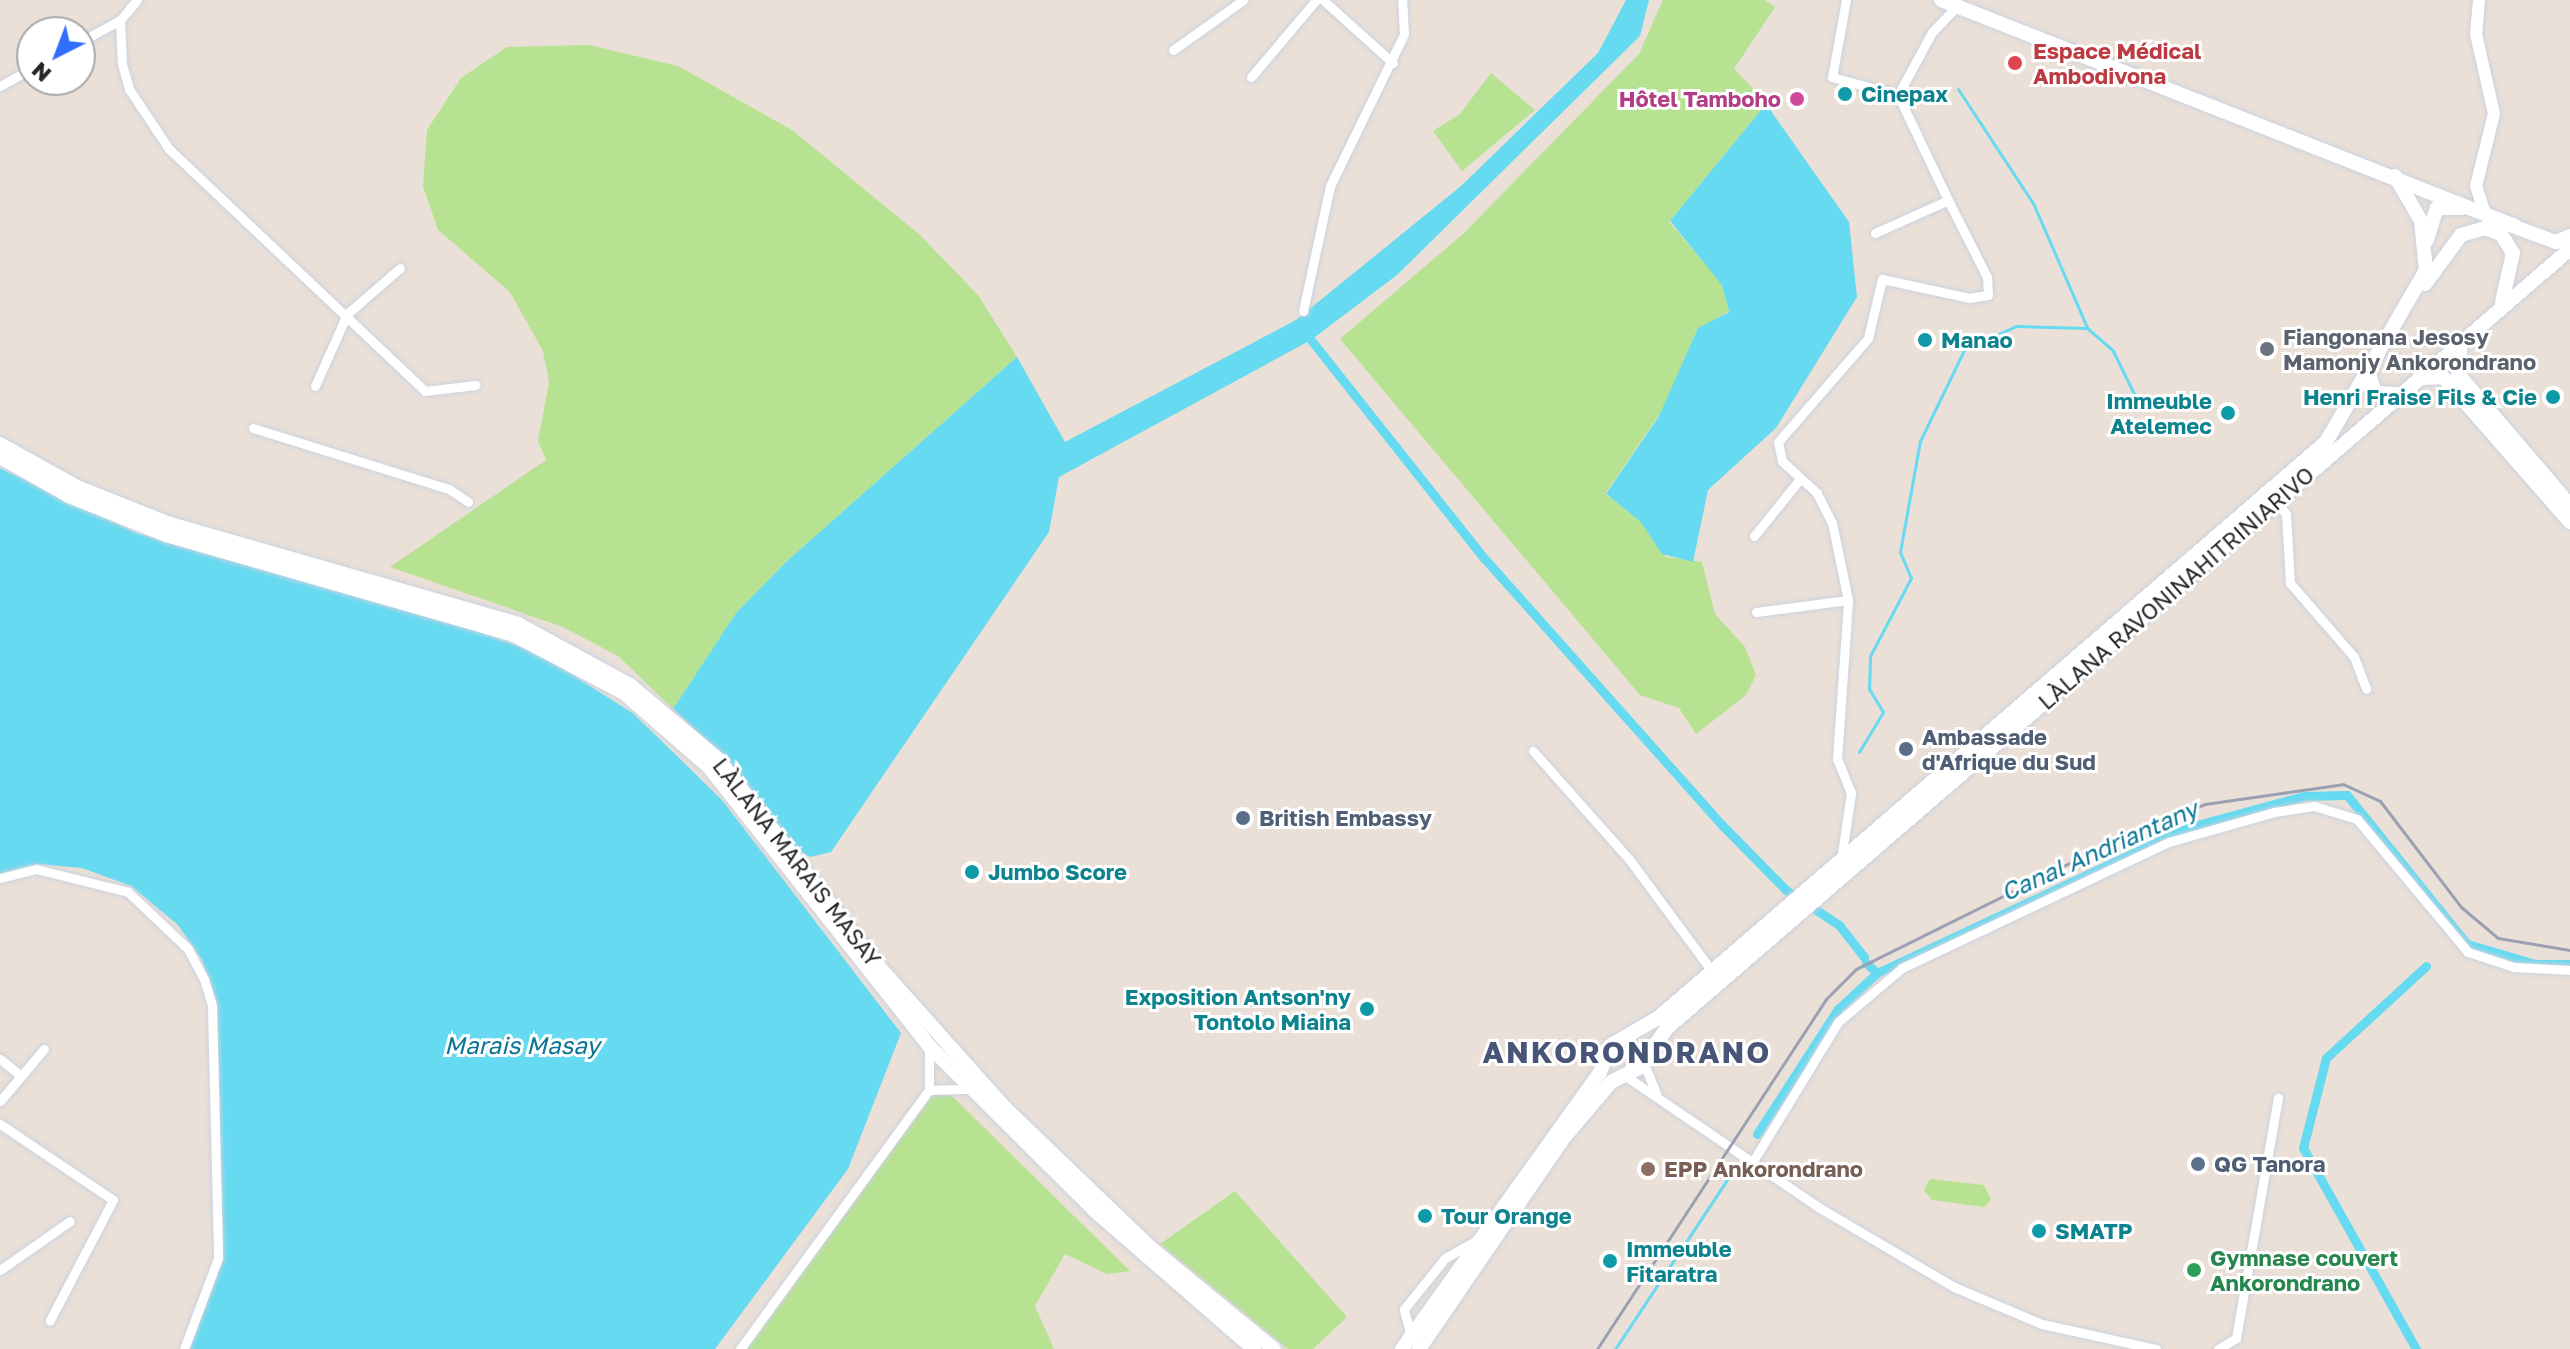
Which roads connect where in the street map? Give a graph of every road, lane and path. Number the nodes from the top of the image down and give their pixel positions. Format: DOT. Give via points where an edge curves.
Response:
graph roads {
  1 [pos="137,0"];
  2 [pos="1243,0"];
  3 [pos="1316,0"];
  4 [pos="1323,0"];
  5 [pos="1402,0"];
  6 [pos="1846,0"];
  7 [pos="1941,0"];
  8 [pos="2479,0"];
  9 [pos="1956,7"];
  10 [pos="120,20"];
  11 [pos="96,33"];
  12 [pos="1173,50"];
  13 [pos="1393,63"];
  14 [pos="1251,77"];
  15 [pos="1898,95"];
  16 [pos="2395,176"];
  17 [pos="2476,186"];
  18 [pos="2457,199"];
  19 [pos="1948,200"];
  20 [pos="2484,211"];
  21 [pos="2426,224"];
  22 [pos="2517,227"];
  23 [pos="1875,233"];
  24 [pos="2570,236"];
  25 [pos="2570,249"];
  26 [pos="400,268"];
  27 [pos="2530,281"];
  28 [pos="2421,284"];
  29 [pos="2501,306"];
  30 [pos="1303,311"];
  31 [pos="347,314"];
  32 [pos="2466,335"];
  33 [pos="2369,374"];
  34 [pos="2415,379"];
  35 [pos="476,385"];
  36 [pos="315,386"];
  37 [pos="2397,394"];
  38 [pos="2351,405"];
  39 [pos="2360,425"];
  40 [pos="253,428"];
  41 [pos="0,444"];
  42 [pos="0,457"];
  43 [pos="1800,479"];
  44 [pos="2274,498"];
  45 [pos="468,502"];
  46 [pos="2570,505"];
  47 [pos="2570,522"];
  48 [pos="1754,536"];
  49 [pos="357,579"];
  50 [pos="1848,600"];
  51 [pos="1756,612"];
  52 [pos="2366,689"];
  53 [pos="1533,751"];
  54 [pos="760,821"];
  55 [pos="1841,860"];
  56 [pos="0,878"];
  57 [pos="1801,902"];
  58 [pos="2570,970"];
  59 [pos="1712,971"];
  60 [pos="1628,1039"];
  61 [pos="929,1046"];
  62 [pos="44,1049"];
  63 [pos="1607,1058"];
  64 [pos="0,1059"];
  65 [pos="1643,1059"];
  66 [pos="17,1073"];
  67 [pos="1623,1075"];
  68 [pos="971,1089"];
  69 [pos="929,1090"];
  70 [pos="2278,1098"];
  71 [pos="1661,1100"];
  72 [pos="0,1101"];
  73 [pos="0,1124"];
  74 [pos="1755,1158"];
  75 [pos="70,1221"];
  76 [pos="0,1270"];
  77 [pos="50,1320"];
  78 [pos="184,1349"];
  79 [pos="740,1349"];
  80 [pos="1254,1349"];
  81 [pos="1274,1349"];
  82 [pos="1402,1349"];
  83 [pos="1419,1349"];
  84 [pos="2156,1349"];
  85 [pos="2218,1349"];
  1 -- 10 [label="street"];
  2 -- 12 [label="street"];
  3 -- 14 [label="street"];
  4 -- 13 [label="street"];
  5 -- 13 [label="street" via="1404,34"];
  6 -- 15 [label="street" via="1832,77"];
  7 -- 9 [label="main road"];
  8 -- 17 [label="street" via="2474,23 2494,123"];
  9 -- 15 [label="street" via="1932,32"];
  9 -- 16 [label="main road"];
  10 -- 11 [label="street"];
  10 -- 31 [label="street" via="129,89 160,138 303,282"];
  13 -- 30 [label="street" via="1352,129 1330,186"];
  15 -- 19 [label="street"];
  16 -- 18 [label="main road"];
  16 -- 21 [label="main road"];
  17 -- 18 [label="street"];
  17 -- 20 [label="street"];
  18 -- 20 [label="main road"];
  18 -- 21 [label="main road" via="2426,195"];
  19 -- 23 [label="street"];
  19 -- 43 [label="street" via="1987,277 1988,295 1969,298 1882,279 1868,338 1778,442 1782,461"];
  20 -- 22 [label="main road"];
  21 -- 22 [label="main road" via="2446,204"];
  21 -- 28 [label="main road"];
  22 -- 24 [label="main road" via="2556,242"];
  22 -- 27 [label="main road" via="2544,256"];
  25 -- 27 [label="main road, LÀLANA RAVONINAHITRINIARIVO"];
  26 -- 31 [label="street"];
  27 -- 29 [label="main road, LÀLANA RAVONINAHITRINIARIVO"];
  28 -- 29 [label="main road" via="2461,235 2485,228 2501,234 2513,253"];
  28 -- 33 [label="main road"];
  29 -- 32 [label="main road, LÀLANA RAVONINAHITRINIARIVO"];
  31 -- 35 [label="street" via="425,391"];
  31 -- 36 [label="street"];
  32 -- 34 [label="main road, LÀLANA RAVONINAHITRINIARIVO"];
  32 -- 46 [label="main road" via="2455,350 2458,374"];
  33 -- 37 [label="main road" via="2375,393"];
  33 -- 38 [label="main road"];
  34 -- 37 [label="main road, LÀLANA RAVONINAHITRINIARIVO"];
  34 -- 47 [label="main road" via="2443,377"];
  37 -- 39 [label="main road, LÀLANA RAVONINAHITRINIARIVO"];
  38 -- 39 [label="main road" via="2367,413"];
  38 -- 44 [label="main road" via="2319,451"];
  39 -- 44 [label="main road, LÀLANA RAVONINAHITRINIARIVO"];
  40 -- 45 [label="street" via="449,489"];
  41 -- 49 [label="main road, LÀLANA MARAIS MASAY" via="119,506"];
  42 -- 49 [label="main road, LÀLANA MARAIS MASAY" via="69,496 166,535"];
  43 -- 48 [label="street"];
  43 -- 50 [label="street" via="1832,523"];
  44 -- 52 [label="street" via="2286,514 2290,583 2354,657"];
  44 -- 55 [label="main road"];
  44 -- 57 [label="main road, LÀLANA RAVONINAHITRINIARIVO"];
  49 -- 54 [label="main road, LÀLANA MARAIS MASAY" via="518,624 596,662 692,735"];
  50 -- 51 [label="street"];
  50 -- 55 [label="street" via="1837,759 1851,793"];
  53 -- 59 [label="street" via="1629,859"];
  54 -- 61 [label="main road, LÀLANA MARAIS MASAY"];
  54 -- 81 [label="main road, LÀLANA MARAIS MASAY" via="879,967 1006,1109 1151,1248"];
  55 -- 57 [label="main road"];
  56 -- 78 [label="street" via="36,869 128,892 180,939 204,979 212,1006 218,1258"];
  57 -- 59 [label="main road, LÀLANA RAVONINAHITRINIARIVO"];
  57 -- 65 [label="main road, LÀLANA RAVONINAHITRINIARIVO" via="1685,1011"];
  58 -- 74 [label="street" via="2514,967 2468,952 2357,819 2334,808 2274,812 2169,842 1902,968 1838,1022"];
  59 -- 60 [label="main road, LÀLANA RAVONINAHITRINIARIVO"];
  60 -- 63 [label="main road, LÀLANA RAVONINAHITRINIARIVO" via="1613,1043"];
  60 -- 65 [label="main road"];
  61 -- 68 [label="main road, LÀLANA MARAIS MASAY"];
  61 -- 69 [label="street"];
  62 -- 66 [label="street"];
  63 -- 67 [label="main road"];
  63 -- 82 [label="main road, LÀLANA RAVONINAHITRINIARIVO"];
  64 -- 66 [label="street"];
  65 -- 67 [label="main road, LÀLANA RAVONINAHITRINIARIVO"];
  65 -- 71 [label="street"];
  66 -- 72 [label="street"];
  67 -- 71 [label="street"];
  67 -- 83 [label="main road, LÀLANA RAVONINAHITRINIARIVO" via="1553,1151"];
  68 -- 69 [label="street"];
  68 -- 80 [label="main road, LÀLANA MARAIS MASAY" via="1143,1256"];
  69 -- 79 [label="street"];
  70 -- 85 [label="street" via="2236,1338"];
  71 -- 74 [label="street"];
  73 -- 77 [label="street" via="112,1196"];
  74 -- 84 [label="street" via="1818,1207 1972,1296 2081,1336"];
  75 -- 76 [label="street"];
}
